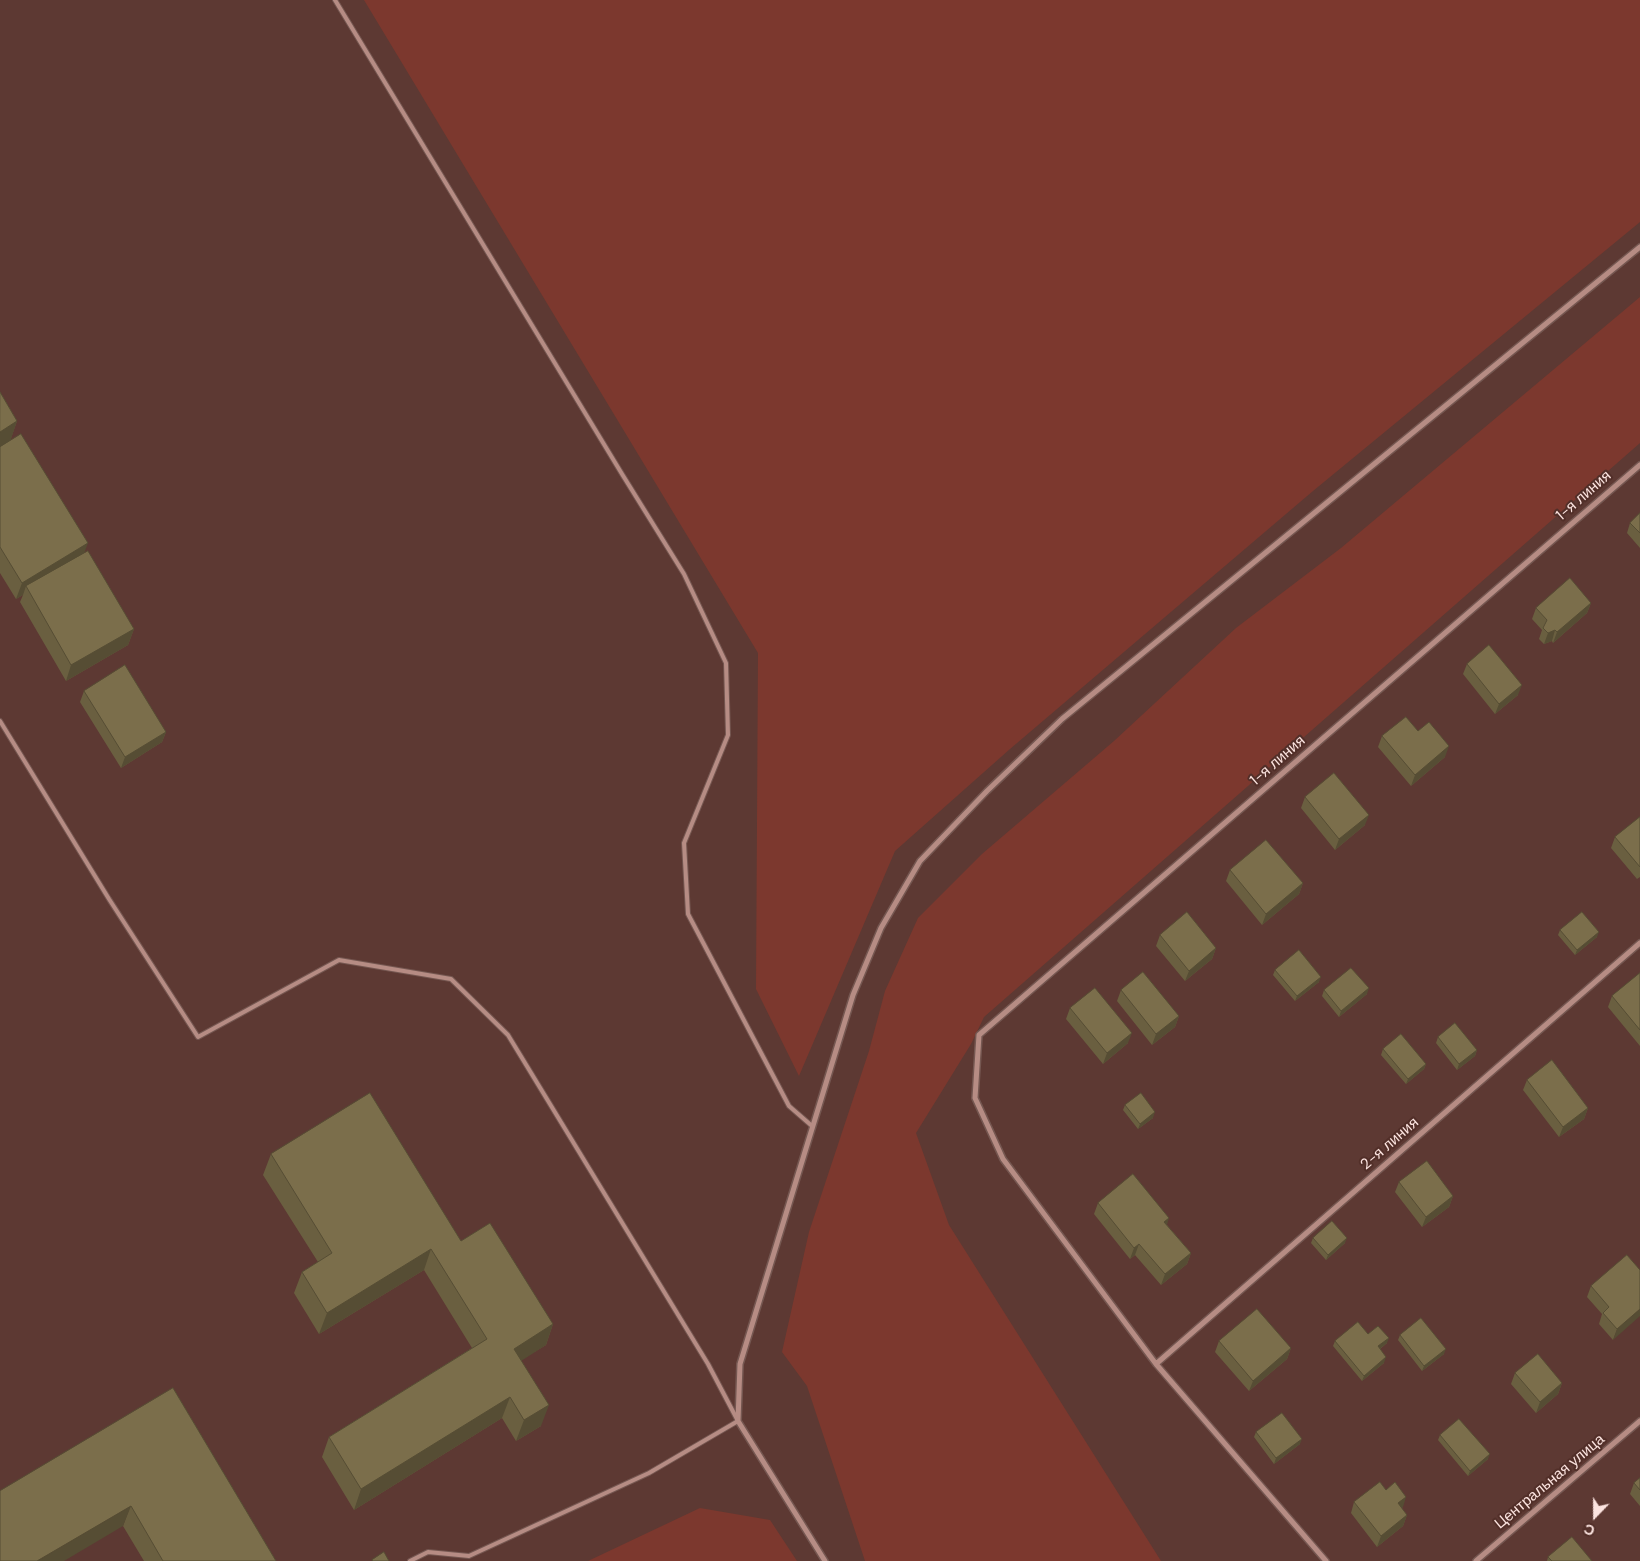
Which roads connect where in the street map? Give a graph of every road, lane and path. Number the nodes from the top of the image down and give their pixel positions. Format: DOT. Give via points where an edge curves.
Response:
graph roads {
  1 [pos="335,0"];
  2 [pos="1640,247"];
  3 [pos="1640,464"];
  4 [pos="0,721"];
  5 [pos="1640,943"];
  6 [pos="812,1126"];
  7 [pos="1156,1364"];
  8 [pos="738,1420"];
  9 [pos="1640,1421"];
  10 [pos="410,1561"];
  11 [pos="825,1561"];
  12 [pos="1326,1561"];
  13 [pos="1476,1561"];
  1 -- 6 [label="lane" via="684,574 726,663 728,735 684,842 688,914 790,1106"];
  2 -- 6 [label="street" via="1062,719 920,861 881,928 853,995"];
  3 -- 7 [label="street, 1-я линия" via="979,1035 975,1098 1003,1159"];
  4 -- 8 [label="lane" via="113,907 198,1037 340,960 451,979 508,1035 708,1364"];
  5 -- 7 [label="street, 2-я линия"];
  6 -- 8 [label="street" via="740,1364"];
  7 -- 12 [label="street"];
  8 -- 10 [label="lane" via="648,1473 469,1556 428,1552"];
  8 -- 11 [label="street"];
  9 -- 13 [label="street, Центральная улица"];
}
